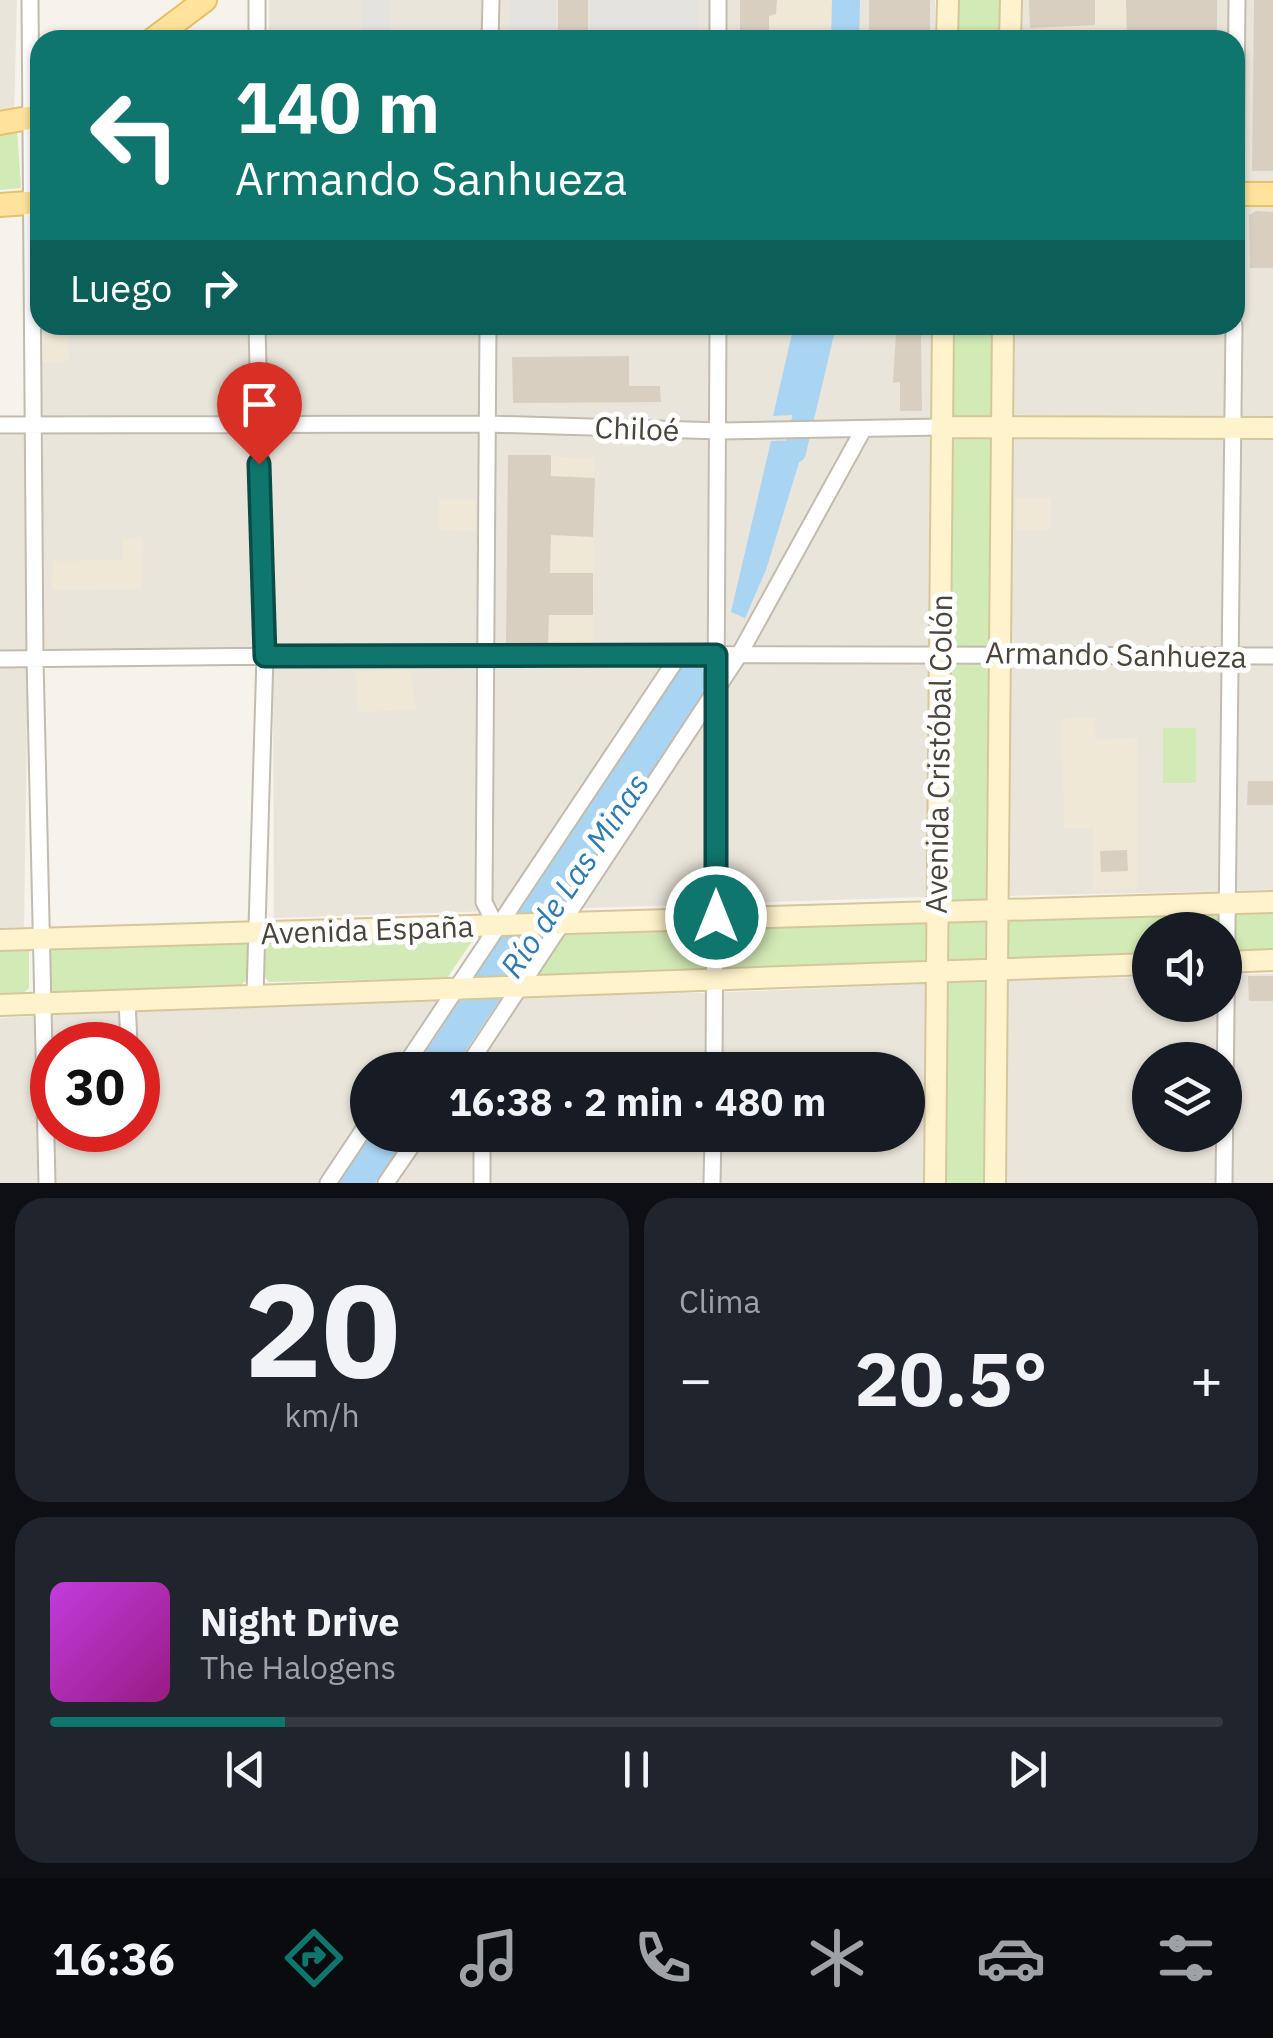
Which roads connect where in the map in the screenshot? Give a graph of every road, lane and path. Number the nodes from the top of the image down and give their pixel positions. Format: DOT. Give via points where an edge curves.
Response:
graph roads {
  1 [pos="30,0"];
  2 [pos="205,0"];
  3 [pos="258,0"];
  4 [pos="490,0"];
  5 [pos="718,0"];
  6 [pos="948,0"];
  7 [pos="1011,0"];
  8 [pos="1237,0"];
  9 [pos="31,30"];
  10 [pos="165,30"];
  11 [pos="258,30"];
  12 [pos="490,30"];
  13 [pos="718,30"];
  14 [pos="947,30"];
  15 [pos="1010,30"];
  16 [pos="1237,30"];
  17 [pos="30,119"];
  18 [pos="0,123"];
  19 [pos="1273,194"];
  20 [pos="1245,196"];
  21 [pos="30,202"];
  22 [pos="0,204"];
  23 [pos="34,335"];
  24 [pos="257,335"];
  25 [pos="488,335"];
  26 [pos="718,335"];
  27 [pos="943,335"];
  28 [pos="1003,335"];
  29 [pos="1234,335"];
  30 [pos="488,424"];
  31 [pos="0,425"];
  32 [pos="32,425"];
  33 [pos="257,426"];
  34 [pos="941,427"];
  35 [pos="999,427"];
  36 [pos="1232,428"];
  37 [pos="1273,428"];
  38 [pos="863,430"];
  39 [pos="721,431"];
  40 [pos="998,652"];
  41 [pos="942,653"];
  42 [pos="486,654"];
  43 [pos="680,654"];
  44 [pos="716,655"];
  45 [pos="739,655"];
  46 [pos="265,656"];
  47 [pos="1230,656"];
  48 [pos="1273,656"];
  49 [pos="35,658"];
  50 [pos="0,659"];
  51 [pos="715,693"];
  52 [pos="1273,902"];
  53 [pos="1228,903"];
  54 [pos="998,909"];
  55 [pos="934,910"];
  56 [pos="1228,912"];
  57 [pos="716,917"];
  58 [pos="560,922"];
  59 [pos="501,924"];
  60 [pos="256,933"];
  61 [pos="41,938"];
  62 [pos="0,940"];
  63 [pos="1273,960"];
  64 [pos="1242,961"];
  65 [pos="1132,964"];
  66 [pos="997,968"];
  67 [pos="934,970"];
  68 [pos="716,979"];
  69 [pos="518,985"];
  70 [pos="460,986"];
  71 [pos="255,995"];
  72 [pos="128,999"];
  73 [pos="44,1004"];
  74 [pos="0,1005"];
  75 [pos="128,1022"];
  76 [pos="1225,1022"];
  77 [pos="483,1044"];
  78 [pos="414,1052"];
  79 [pos="477,1052"];
  80 [pos="483,1052"];
  81 [pos="714,1052"];
  82 [pos="350,1150"];
  83 [pos="407,1152"];
  84 [pos="482,1152"];
  85 [pos="712,1152"];
  86 [pos="46,1183"];
  87 [pos="328,1183"];
  88 [pos="386,1183"];
  89 [pos="482,1183"];
  90 [pos="712,1183"];
  91 [pos="935,1183"];
  92 [pos="995,1183"];
  93 [pos="1224,1183"];
  1 -- 9 [label="street"];
  2 -- 10 [label="main road"];
  3 -- 11 [label="street"];
  4 -- 12 [label="street"];
  5 -- 13 [label="street"];
  6 -- 14 [label="main road"];
  7 -- 15 [label="main road"];
  8 -- 16 [label="street"];
  17 -- 18 [label="main road"];
  19 -- 20 [label="main road"];
  21 -- 22 [label="main road"];
  23 -- 32 [label="street"];
  24 -- 33 [label="street"];
  25 -- 30 [label="street"];
  26 -- 39 [label="street"];
  27 -- 34 [label="main road, Avenida Cristóbal Colón"];
  28 -- 35 [label="main road, Avenida Cristóbal Colón"];
  29 -- 36 [label="street"];
  30 -- 33 [label="street, Chiloé"];
  30 -- 39 [label="street, Chiloé"];
  30 -- 42 [label="street"];
  31 -- 32 [label="street, Chiloé"];
  32 -- 33 [label="street, Chiloé"];
  32 -- 49 [label="street"];
  33 -- 46 [label="street"];
  34 -- 35 [label="main road, Chiloé"];
  34 -- 38 [label="street, Chiloé"];
  34 -- 41 [label="main road, Avenida Cristóbal Colón"];
  35 -- 36 [label="main road, Chiloé"];
  35 -- 40 [label="main road, Avenida Cristóbal Colón"];
  36 -- 37 [label="main road, Chiloé"];
  36 -- 47 [label="street"];
  38 -- 39 [label="street, Chiloé"];
  38 -- 45 [label="street"];
  39 -- 44 [label="street"];
  40 -- 41 [label="street, Armando Sanhueza"];
  40 -- 47 [label="street, Armando Sanhueza"];
  40 -- 54 [label="main road, Avenida Cristóbal Colón"];
  41 -- 45 [label="street, Armando Sanhueza"];
  41 -- 55 [label="main road, Avenida Cristóbal Colón"];
  42 -- 43 [label="street, Armando Sanhueza"];
  42 -- 46 [label="street, Armando Sanhueza"];
  42 -- 59 [label="street" via="484,902"];
  43 -- 44 [label="street, Armando Sanhueza"];
  43 -- 59 [label="street"];
  44 -- 45 [label="street, Armando Sanhueza"];
  44 -- 51 [label="street"];
  45 -- 51 [label="street"];
  46 -- 49 [label="street, Armando Sanhueza"];
  46 -- 60 [label="street"];
  47 -- 48 [label="street, Armando Sanhueza"];
  47 -- 53 [label="street"];
  49 -- 50 [label="street, Armando Sanhueza"];
  49 -- 61 [label="street"];
  51 -- 57 [label="street"];
  51 -- 58 [label="street"];
  52 -- 53 [label="main road, Avenida España"];
  53 -- 54 [label="main road, Avenida España"];
  53 -- 56 [label="street"];
  54 -- 55 [label="main road, Avenida España"];
  54 -- 66 [label="main road, Avenida Cristóbal Colón"];
  55 -- 57 [label="main road, Avenida España"];
  55 -- 67 [label="main road, Avenida Cristóbal Colón"];
  57 -- 58 [label="main road, Avenida España"];
  57 -- 68 [label="street"];
  58 -- 59 [label="main road, Avenida España"];
  58 -- 69 [label="street"];
  59 -- 60 [label="main road, Avenida España"];
  59 -- 70 [label="street"];
  60 -- 61 [label="main road, Avenida España"];
  60 -- 71 [label="street"];
  61 -- 62 [label="main road, Avenida España"];
  61 -- 73 [label="street"];
  63 -- 64 [label="main road"];
  65 -- 66 [label="main road, Avenida España"];
  66 -- 67 [label="main road, Avenida España"];
  66 -- 92 [label="main road, Avenida Cristóbal Colón"];
  67 -- 68 [label="main road, Avenida España"];
  67 -- 91 [label="main road, Avenida Cristóbal Colón"];
  68 -- 69 [label="main road, Avenida España"];
  68 -- 81 [label="street"];
  69 -- 70 [label="main road, Avenida España"];
  69 -- 77 [label="street"];
  70 -- 71 [label="main road, Avenida España"];
  70 -- 78 [label="street"];
  71 -- 72 [label="main road, Avenida España"];
  72 -- 73 [label="main road, Avenida España"];
  72 -- 75 [label="street"];
  73 -- 74 [label="main road, Avenida España"];
  73 -- 86 [label="street"];
  76 -- 93 [label="street"];
  77 -- 79 [label="street"];
  77 -- 80 [label="street"];
  82 -- 87 [label="street"];
  83 -- 88 [label="street"];
  84 -- 89 [label="street"];
  85 -- 90 [label="street"];
}
